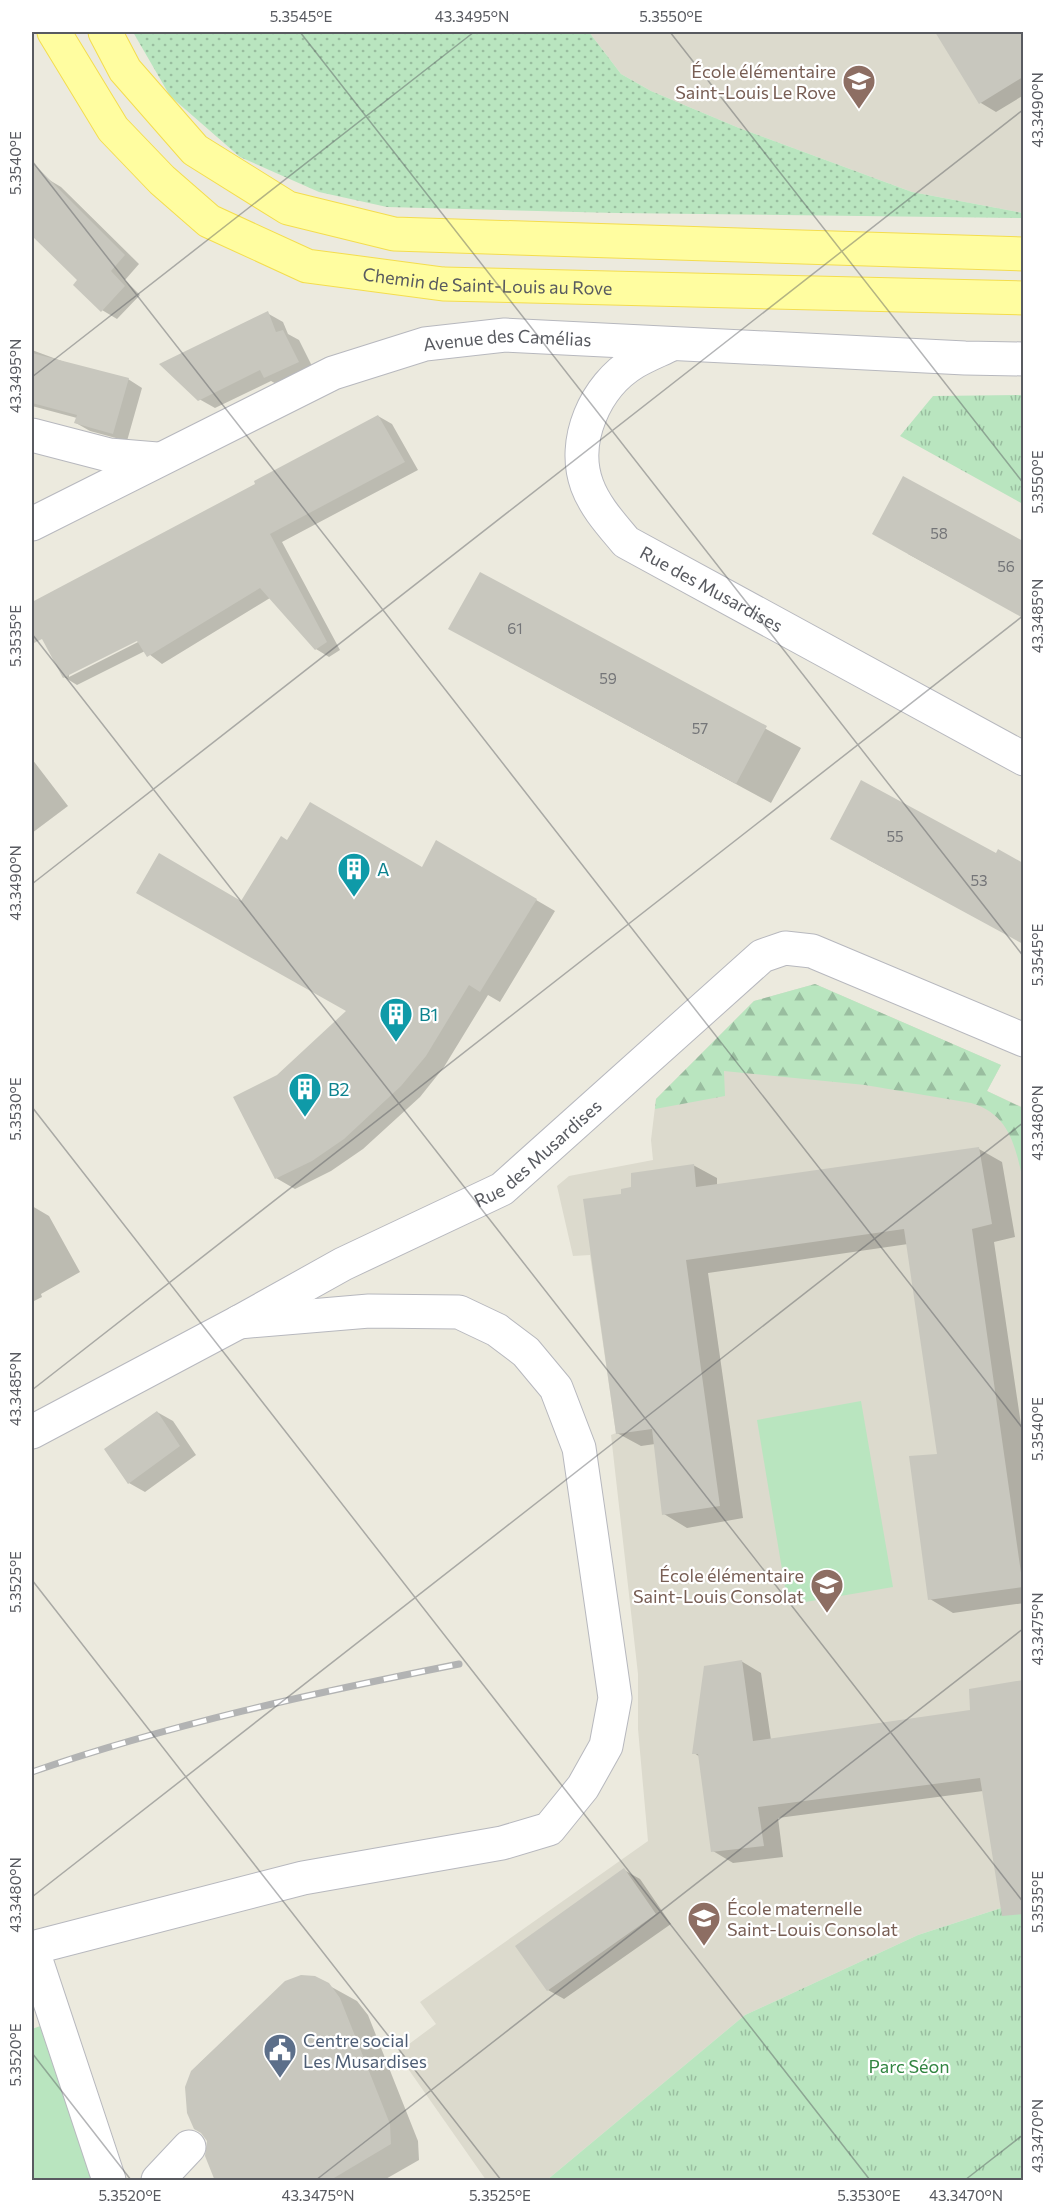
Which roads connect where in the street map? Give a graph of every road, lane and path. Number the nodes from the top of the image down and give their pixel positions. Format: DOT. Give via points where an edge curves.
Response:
graph roads {
  1 [pos="54,32"];
  2 [pos="105,32"];
  3 [pos="1023,254"];
  4 [pos="1023,298"];
  5 [pos="677,342"];
  6 [pos="1023,359"];
  7 [pos="32,435"];
  8 [pos="157,459"];
  9 [pos="32,524"];
  10 [pos="1023,759"];
  11 [pos="1023,1040"];
  12 [pos="239,1322"];
  13 [pos="32,1432"];
  14 [pos="32,1948"];
  15 [pos="189,2147"];
  16 [pos="109,2181"];
  17 [pos="158,2181"];
  1 -- 4 [label="main road, Chemin de Saint-Louis au Rove" via="113,129 162,180 209,222 308,266 443,284"];
  2 -- 3 [label="main road" via="125,70 195,150 288,208 394,234"];
  5 -- 6 [label="street, Avenue des Camélias"];
  5 -- 8 [label="street, Avenue des Camélias" via="505,335 425,344 333,373"];
  5 -- 10 [label="street, Rue des Musardises" via="634,363 612,381 582,435 587,484 609,522 626,542"];
  7 -- 8 [label="street" via="109,455"];
  8 -- 9 [label="street, Avenue des Camélias"];
  11 -- 12 [label="street, Rue des Musardises" via="812,951 785,948 762,956 502,1189 343,1264"];
  12 -- 13 [label="street, Rue des Musardises"];
  12 -- 14 [label="street" via="369,1311 459,1312 497,1330 526,1352 556,1388 579,1448 615,1698 606,1746 583,1787 549,1829 502,1843 303,1878"];
  14 -- 16 [label="street"];
  15 -- 17 [label="street"];
}
